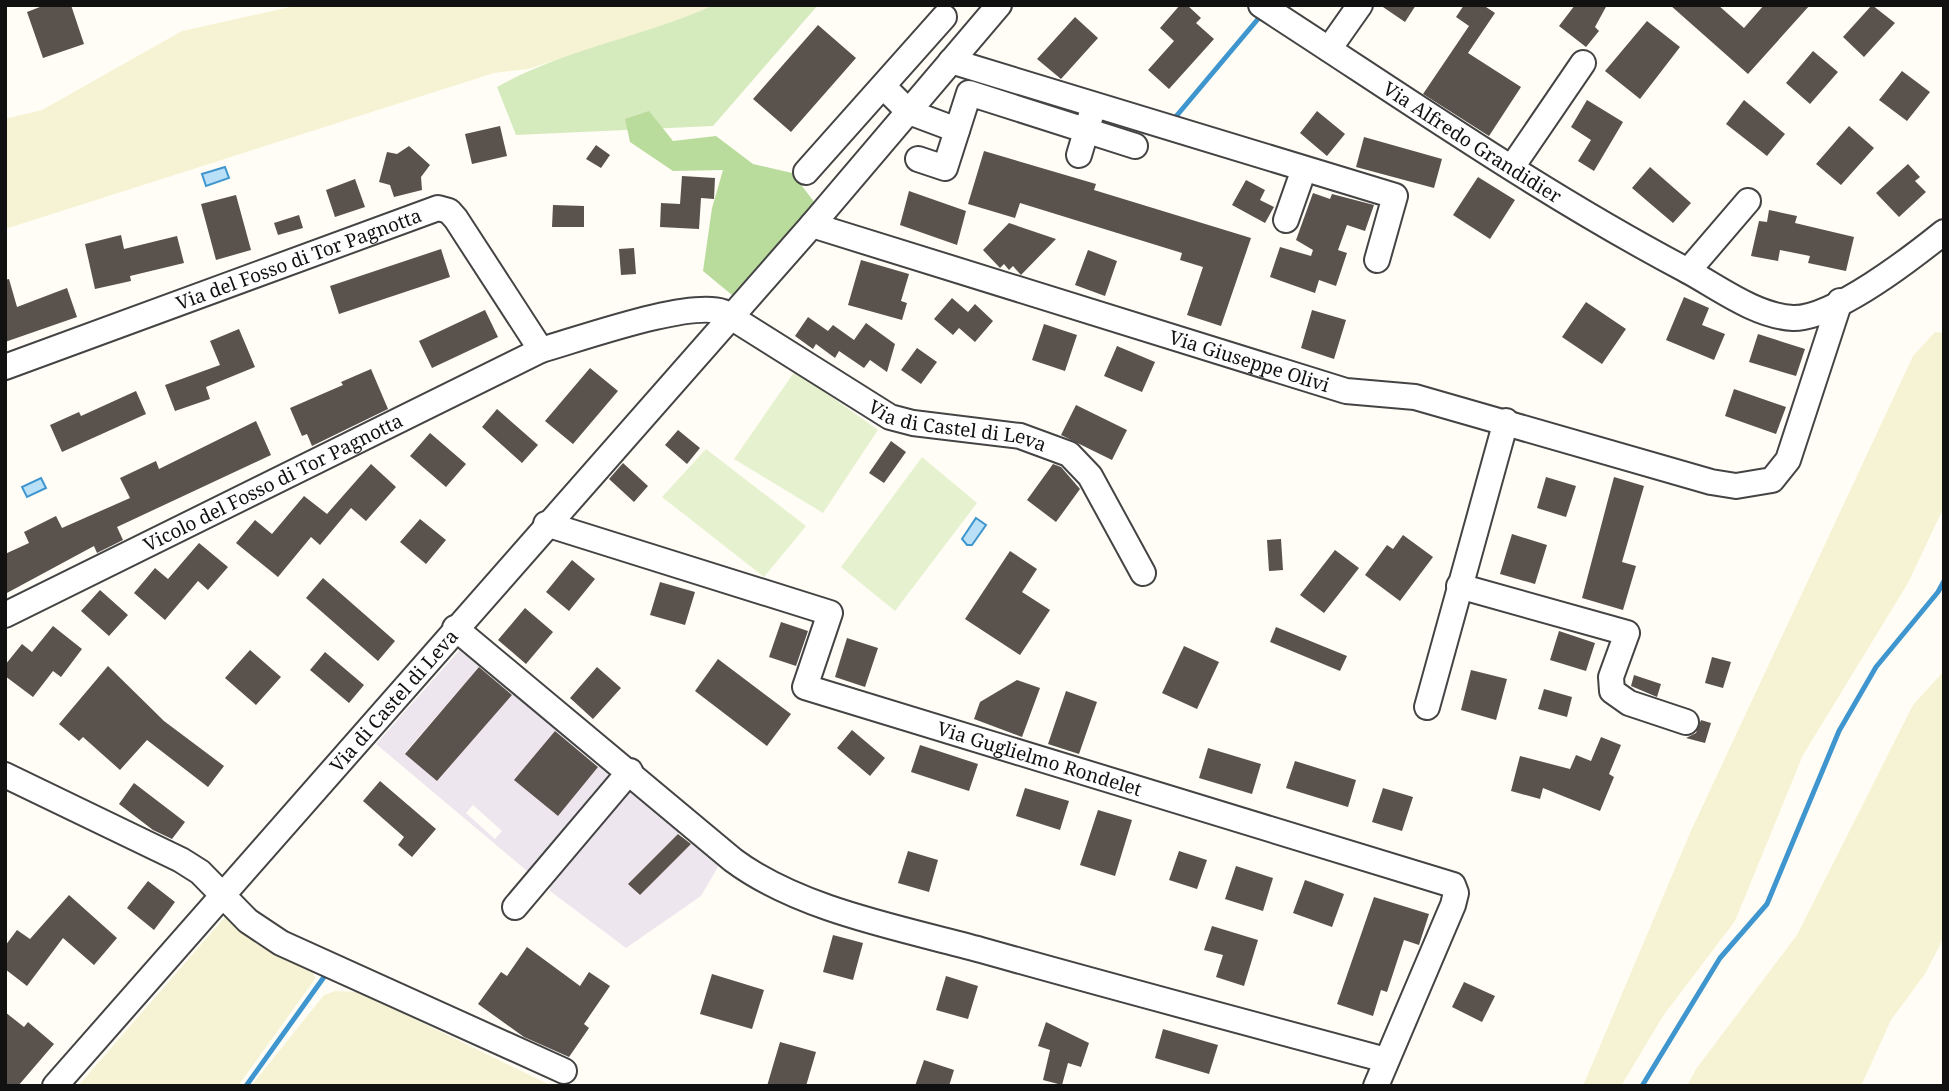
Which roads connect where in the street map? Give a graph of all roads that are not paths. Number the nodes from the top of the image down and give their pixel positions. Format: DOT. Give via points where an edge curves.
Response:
graph roads {
  1 [pos="999,5"];
  2 [pos="1261,5"];
  3 [pos="1360,5"];
  4 [pos="944,17"];
  5 [pos="1329,50"];
  6 [pos="951,61"];
  7 [pos="1583,63"];
  8 [pos="884,87"];
  9 [pos="1095,105"];
  10 [pos="909,112"];
  11 [pos="849,126"];
  12 [pos="957,130"];
  13 [pos="1086,130"];
  14 [pos="1135,146"];
  15 [pos="877,150"];
  16 [pos="1079,155"];
  17 [pos="918,159"];
  18 [pos="1300,167"];
  19 [pos="1512,167"];
  20 [pos="806,172"];
  21 [pos="1748,201"];
  22 [pos="1286,220"];
  23 [pos="812,225"];
  24 [pos="1944,232"];
  25 [pos="1377,260"];
  26 [pos="1688,271"];
  27 [pos="1840,301"];
  28 [pos="730,315"];
  29 [pos="541,350"];
  30 [pos="5,367"];
  31 [pos="1506,421"];
  32 [pos="546,524"];
  33 [pos="1143,573"];
  34 [pos="1459,586"];
  35 [pos="5,615"];
  36 [pos="455,628"];
  37 [pos="1427,707"];
  38 [pos="1686,722"];
  39 [pos="630,771"];
  40 [pos="5,775"];
  41 [pos="224,894"];
  42 [pos="515,907"];
  43 [pos="1386,1060"];
  44 [pos="564,1071"];
  45 [pos="55,1086"];
  46 [pos="1376,1086"];
  1 -- 6 [label="street, Via di Castel di Leva"];
  2 -- 5 [label="street, Via Alfredo Grandidier"];
  3 -- 5 [label="street"];
  4 -- 8 [label="street"];
  5 -- 19 [label="street, Via Alfredo Grandidier"];
  6 -- 9 [label="street"];
  6 -- 10 [label="street, Via di Castel di Leva"];
  7 -- 19 [label="street"];
  8 -- 10 [label="street"];
  8 -- 11 [label="street"];
  9 -- 13 [label="street"];
  9 -- 18 [label="street"];
  10 -- 12 [label="street"];
  10 -- 15 [label="street, Via di Castel di Leva"];
  11 -- 15 [label="street"];
  11 -- 20 [label="street"];
  12 -- 13 [label="street" via="970,93"];
  12 -- 17 [label="street" via="945,168"];
  13 -- 14 [label="street"];
  13 -- 16 [label="street"];
  15 -- 23 [label="street, Via di Castel di Leva"];
  18 -- 22 [label="street"];
  18 -- 25 [label="street" via="1395,196"];
  19 -- 26 [label="street, Via Alfredo Grandidier" via="1607,228"];
  21 -- 26 [label="street"];
  23 -- 28 [label="street, Via di Castel di Leva"];
  23 -- 31 [label="street, Via Giuseppe Olivi" via="1346,391 1399,394"];
  24 -- 27 [label="street, Via Alfredo Grandidier" via="1881,278"];
  26 -- 27 [label="street, Via Alfredo Grandidier" via="1757,308 1786,317 1815,314"];
  27 -- 31 [label="street, Via Giuseppe Olivi" via="1788,460 1772,480 1736,486"];
  28 -- 29 [label="street" via="697,309"];
  28 -- 32 [label="street, Via di Castel di Leva"];
  28 -- 33 [label="street, Via di Castel di Leva" via="890,417 1020,436 1069,454 1090,475"];
  29 -- 30 [label="street, Via del Fosso di Tor Pagnotta" via="456,219 438,208"];
  29 -- 35 [label="street, Vicolo del Fosso di Tor Pagnotta"];
  31 -- 34 [label="street"];
  32 -- 36 [label="street, Via di Castel di Leva"];
  32 -- 43 [label="street, Via Guglielmo Rondelet" via="830,613 805,687 1453,885 1453,905"];
  34 -- 37 [label="street"];
  34 -- 38 [label="street" via="1627,633 1611,677 1612,691 1629,703"];
  36 -- 39 [label="street"];
  36 -- 41 [label="street, Via di Castel di Leva"];
  39 -- 42 [label="street"];
  39 -- 43 [label="street" via="748,871 803,898"];
  40 -- 41 [label="street" via="163,849"];
  41 -- 44 [label="street" via="247,921 281,943"];
  41 -- 45 [label="street, Via di Castel di Leva"];
  43 -- 46 [label="street, Via Guglielmo Rondelet"];
}
